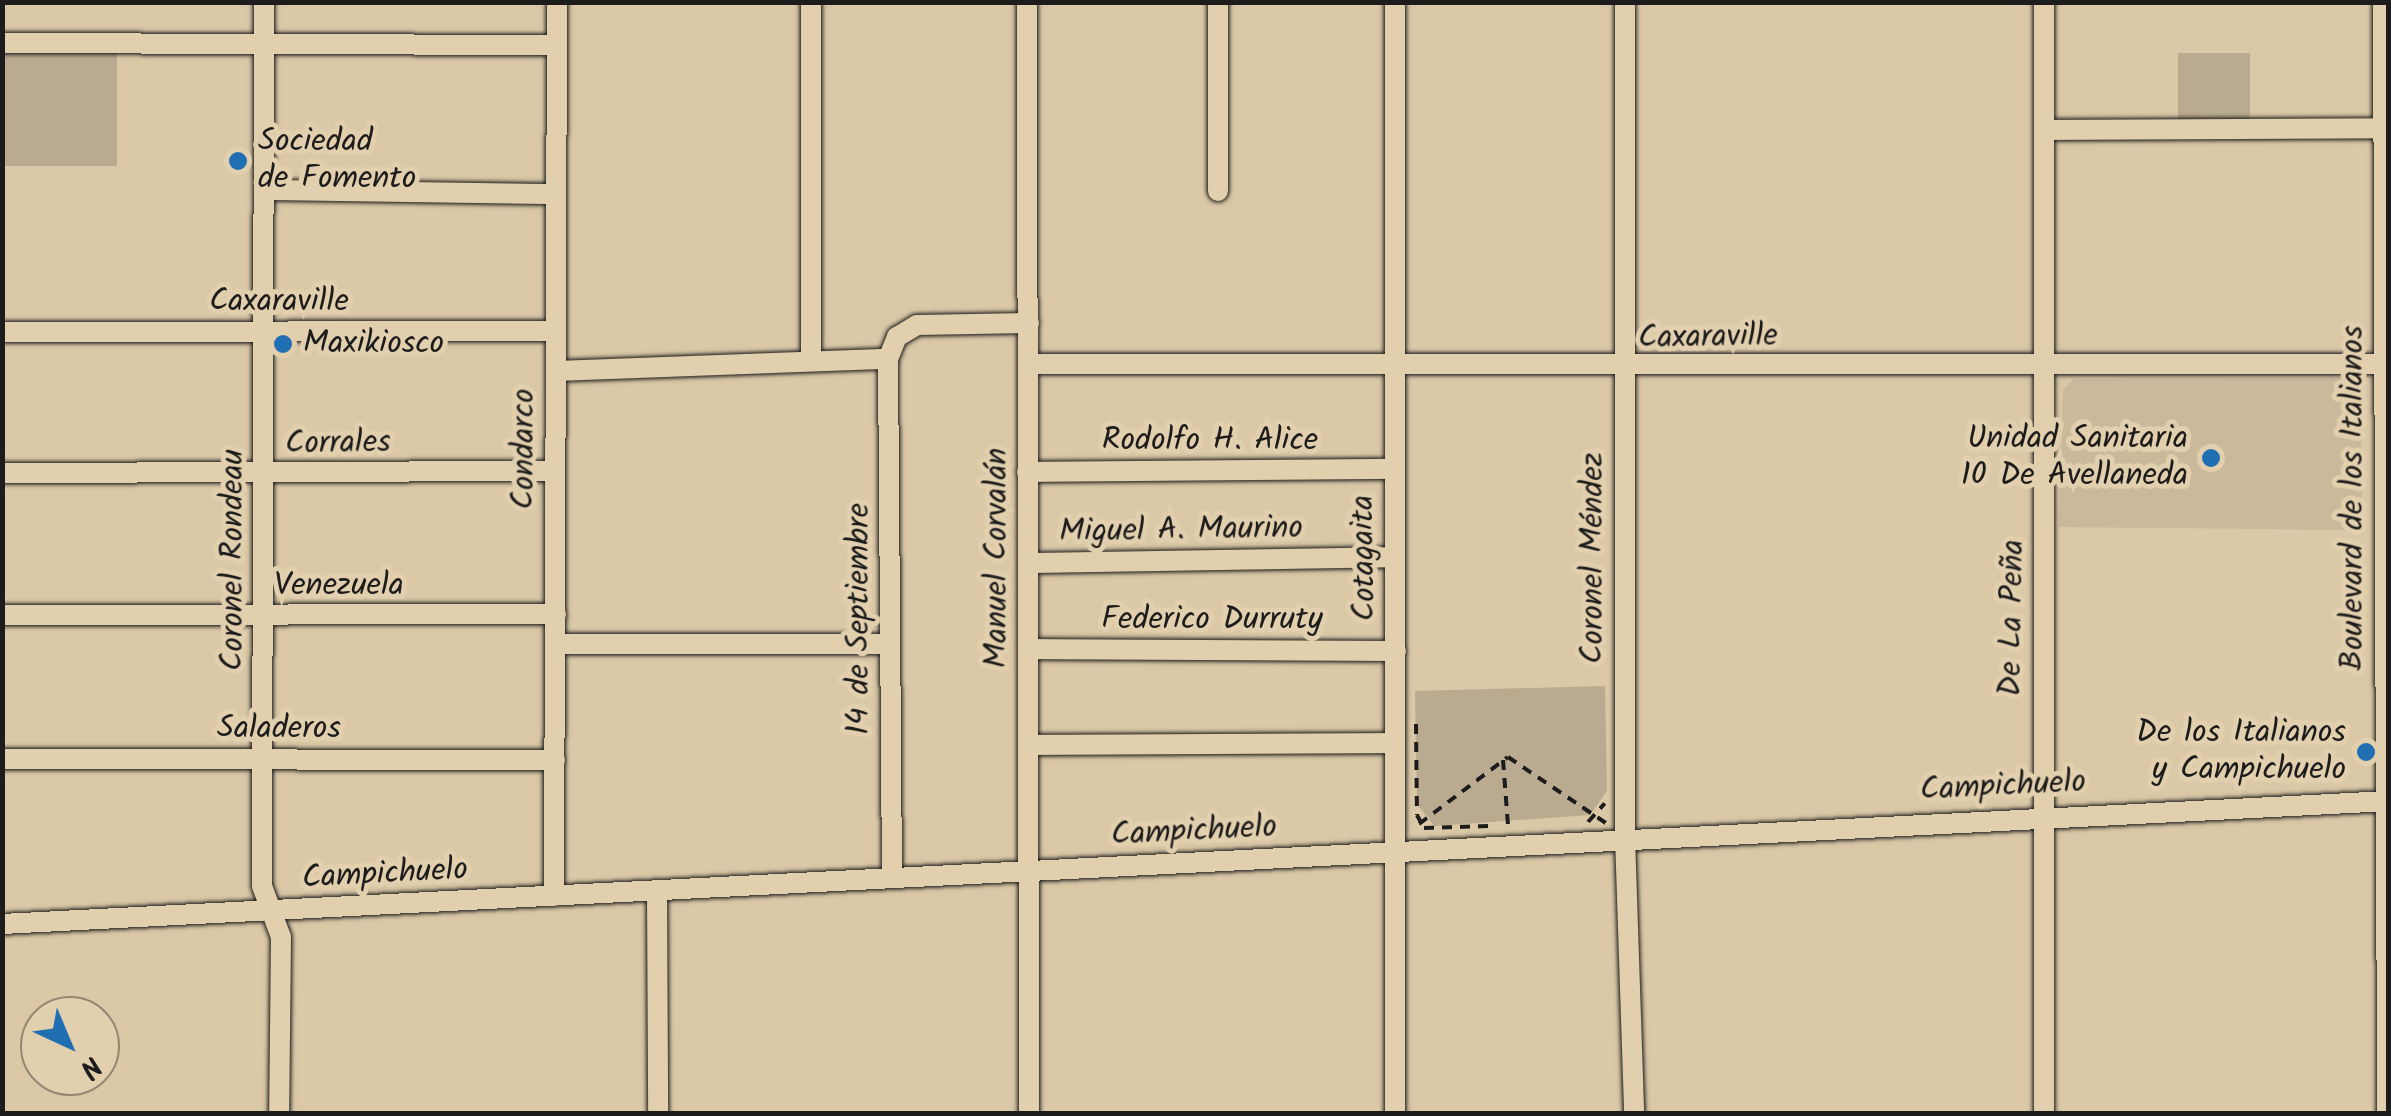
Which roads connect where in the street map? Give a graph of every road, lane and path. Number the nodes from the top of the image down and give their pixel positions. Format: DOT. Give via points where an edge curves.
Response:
graph roads {
  1 [pos="264,2"];
  2 [pos="557,2"];
  3 [pos="811,2"];
  4 [pos="1028,2"];
  5 [pos="1218,2"];
  6 [pos="1395,2"];
  7 [pos="1625,2"];
  8 [pos="2044,2"];
  9 [pos="2384,2"];
  10 [pos="2,43"];
  11 [pos="264,45"];
  12 [pos="555,45"];
  13 [pos="2383,128"];
  14 [pos="2044,130"];
  15 [pos="264,190"];
  16 [pos="1218,191"];
  17 [pos="552,194"];
  18 [pos="1029,324"];
  19 [pos="555,331"];
  20 [pos="2,332"];
  21 [pos="264,332"];
  22 [pos="811,358"];
  23 [pos="888,358"];
  24 [pos="1028,364"];
  25 [pos="1395,364"];
  26 [pos="2046,364"];
  27 [pos="2386,364"];
  28 [pos="1623,368"];
  29 [pos="556,371"];
  30 [pos="1393,469"];
  31 [pos="554,471"];
  32 [pos="1028,472"];
  33 [pos="2,473"];
  34 [pos="263,475"];
  35 [pos="1395,556"];
  36 [pos="1028,563"];
  37 [pos="556,614"];
  38 [pos="2,615"];
  39 [pos="265,616"];
  40 [pos="556,644"];
  41 [pos="889,644"];
  42 [pos="1028,650"];
  43 [pos="1396,651"];
  44 [pos="1416,716"];
  45 [pos="1395,743"];
  46 [pos="1030,745"];
  47 [pos="264,758"];
  48 [pos="2,759"];
  49 [pos="555,760"];
  50 [pos="1504,760"];
  51 [pos="1608,800"];
  52 [pos="2386,801"];
  53 [pos="1596,814"];
  54 [pos="2042,815"];
  55 [pos="1421,822"];
  56 [pos="1573,823"];
  57 [pos="1524,824"];
  58 [pos="1508,825"];
  59 [pos="1413,829"];
  60 [pos="1616,837"];
  61 [pos="1396,850"];
  62 [pos="1027,871"];
  63 [pos="892,878"];
  64 [pos="657,891"];
  65 [pos="554,896"];
  66 [pos="272,911"];
  67 [pos="2,924"];
  68 [pos="279,1114"];
  69 [pos="658,1114"];
  70 [pos="1028,1114"];
  71 [pos="1395,1114"];
  72 [pos="1634,1114"];
  73 [pos="2044,1114"];
  74 [pos="2387,1114"];
  1 -- 11 [label="street, Coronel Rondeau"];
  2 -- 12 [label="street, Condarco"];
  3 -- 22 [label="street"];
  4 -- 18 [label="street, Manuel Corvalán"];
  5 -- 16 [label="street"];
  6 -- 25 [label="street, Cotagaita"];
  7 -- 28 [label="street, Coronel Méndez"];
  8 -- 14 [label="street, De La Peña"];
  9 -- 13 [label="street, Boulevard de los Italianos"];
  10 -- 11 [label="street"];
  11 -- 12 [label="street"];
  11 -- 15 [label="street, Coronel Rondeau"];
  12 -- 17 [label="street, Condarco"];
  13 -- 14 [label="street"];
  13 -- 27 [label="street, Boulevard de los Italianos"];
  14 -- 26 [label="street, De La Peña"];
  15 -- 17 [label="street"];
  15 -- 21 [label="street, Coronel Rondeau"];
  17 -- 19 [label="street, Condarco"];
  18 -- 23 [label="street" via="916,325 896,337"];
  18 -- 24 [label="street, Manuel Corvalán"];
  19 -- 21 [label="street, Caxaraville"];
  19 -- 29 [label="street, Condarco"];
  20 -- 21 [label="street, Caxaraville"];
  21 -- 34 [label="street, Coronel Rondeau"];
  22 -- 23 [label="street"];
  22 -- 29 [label="street"];
  23 -- 41 [label="street, 14 de Septiembre"];
  24 -- 25 [label="street, Caxaraville"];
  24 -- 32 [label="street, Manuel Corvalán"];
  25 -- 28 [label="street, Caxaraville"];
  25 -- 30 [label="street, Cotagaita"];
  26 -- 27 [label="street, Caxaraville"];
  26 -- 28 [label="street, Caxaraville"];
  26 -- 54 [label="street, De La Peña"];
  27 -- 52 [label="street, Boulevard de los Italianos"];
  28 -- 60 [label="street, Coronel Méndez"];
  29 -- 31 [label="street, Condarco"];
  30 -- 32 [label="street, Rodolfo H. Alice"];
  30 -- 35 [label="street, Cotagaita"];
  31 -- 34 [label="street, Corrales"];
  31 -- 37 [label="street, Condarco"];
  32 -- 36 [label="street, Manuel Corvalán"];
  33 -- 34 [label="street, Corrales"];
  34 -- 39 [label="street, Coronel Rondeau"];
  35 -- 36 [label="street, Miguel A. Maurino"];
  35 -- 43 [label="street, Cotagaita"];
  36 -- 42 [label="street, Manuel Corvalán"];
  37 -- 39 [label="street, Venezuela"];
  37 -- 40 [label="street, Condarco"];
  38 -- 39 [label="street, Venezuela"];
  39 -- 47 [label="street, Coronel Rondeau"];
  40 -- 41 [label="street"];
  40 -- 49 [label="street, Condarco"];
  41 -- 63 [label="street, 14 de Septiembre"];
  42 -- 43 [label="street, Federico Durruty"];
  42 -- 46 [label="street, Manuel Corvalán"];
  43 -- 45 [label="street, Cotagaita"];
  44 -- 55 [label="path"];
  45 -- 46 [label="street"];
  45 -- 61 [label="street, Cotagaita"];
  46 -- 62 [label="street, Manuel Corvalán"];
  47 -- 48 [label="street, Saladeros"];
  47 -- 49 [label="street, Saladeros"];
  47 -- 66 [label="street, Coronel Rondeau" via="262,886"];
  49 -- 65 [label="street, Condarco"];
  50 -- 53 [label="path" via="1508,756"];
  50 -- 55 [label="path"];
  50 -- 58 [label="path"];
  51 -- 53 [label="path"];
  52 -- 54 [label="street, Campichuelo"];
  52 -- 74 [label="street, Boulevard de los Italianos"];
  53 -- 56 [label="path"];
  53 -- 60 [label="path"];
  54 -- 60 [label="street, Campichuelo"];
  54 -- 73 [label="street, De La Peña"];
  55 -- 58 [label="path" via="1424,828"];
  55 -- 59 [label="path"];
  57 -- 58 [label="path"];
  60 -- 61 [label="street, Campichuelo"];
  60 -- 72 [label="street, Coronel Méndez"];
  61 -- 62 [label="street, Campichuelo"];
  61 -- 71 [label="street, Cotagaita"];
  62 -- 63 [label="street, Campichuelo"];
  62 -- 70 [label="street, Manuel Corvalán"];
  63 -- 64 [label="street, Campichuelo"];
  64 -- 65 [label="street, Campichuelo"];
  64 -- 69 [label="street"];
  65 -- 66 [label="street, Campichuelo"];
  66 -- 67 [label="street, Campichuelo"];
  66 -- 68 [label="street, Coronel Rondeau" via="280,937"];
}
